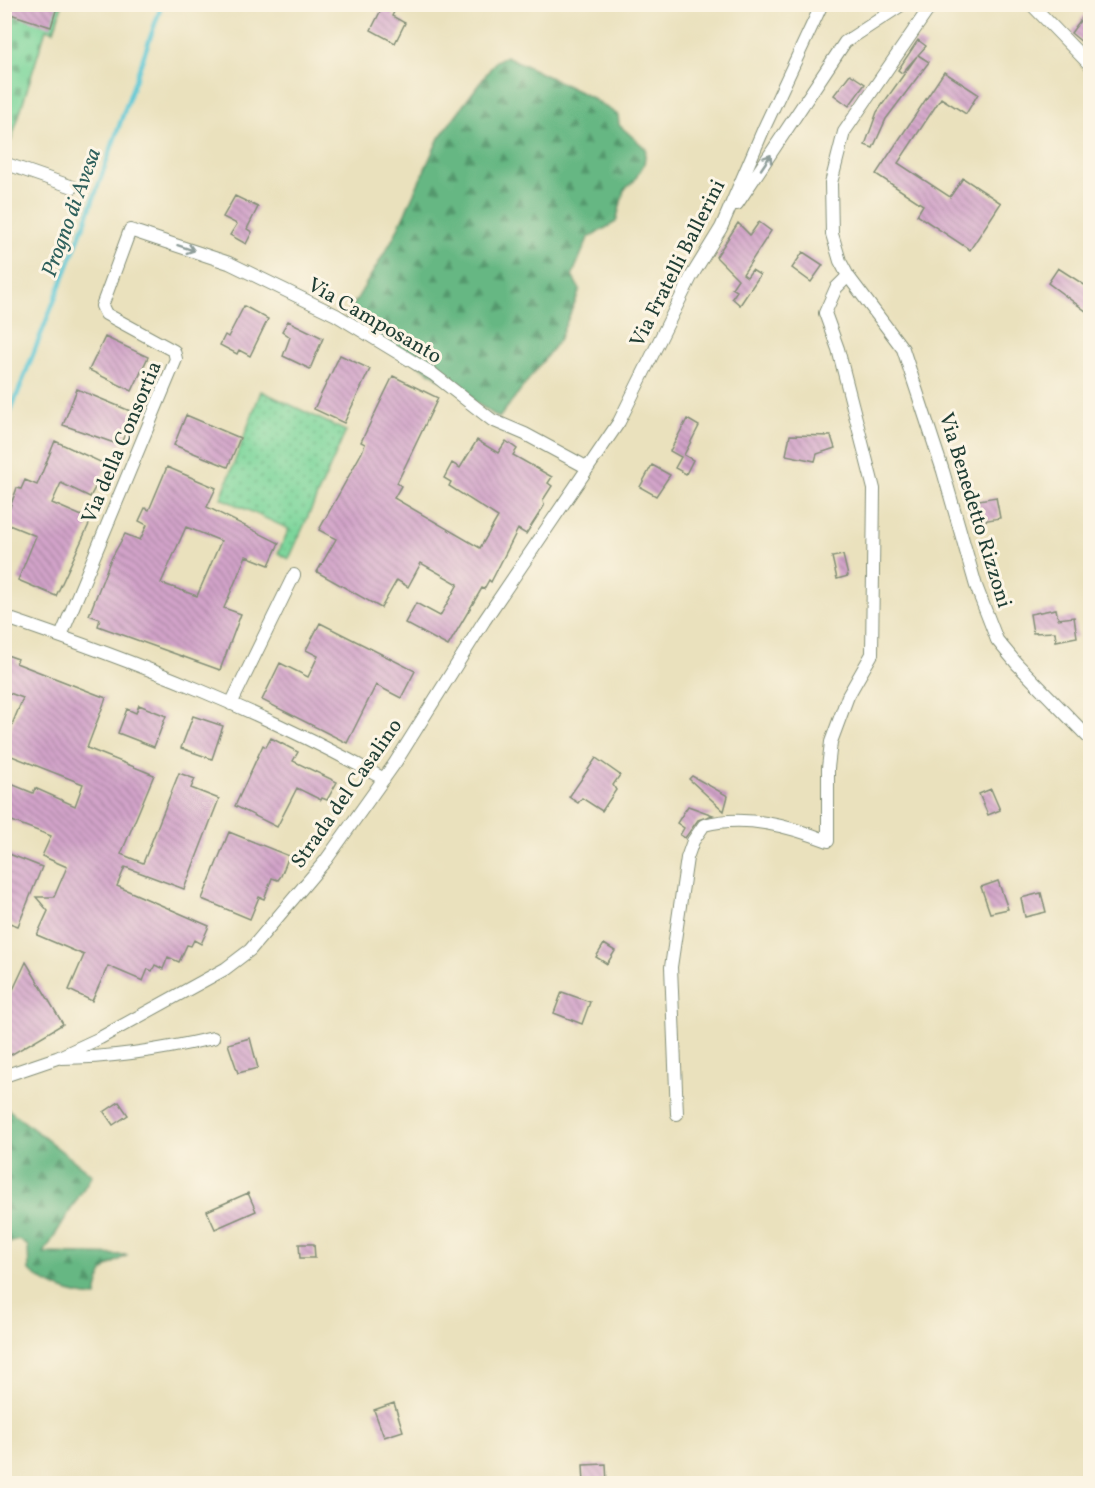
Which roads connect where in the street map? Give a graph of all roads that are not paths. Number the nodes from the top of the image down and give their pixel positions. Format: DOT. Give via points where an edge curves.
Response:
graph roads {
  1 [pos="822,4"];
  2 [pos="903,4"];
  3 [pos="932,4"];
  4 [pos="1031,4"];
  5 [pos="1090,65"];
  6 [pos="4,163"];
  7 [pos="73,187"];
  8 [pos="721,228"];
  9 [pos="130,230"];
  10 [pos="848,276"];
  11 [pos="588,468"];
  12 [pos="294,575"];
  13 [pos="4,617"];
  14 [pos="61,636"];
  15 [pos="231,704"];
  16 [pos="1090,739"];
  17 [pos="384,779"];
  18 [pos="213,1038"];
  19 [pos="57,1058"];
  20 [pos="4,1076"];
  21 [pos="677,1114"];
  1 -- 8 [label="street, Via Fratelli Ballerini"];
  8 -- 2 [label="street, one-way" via="845,42"];
  3 -- 10 [label="street, Via Benedetto Rizzoni" via="844,132 831,183 832,224 840,261"];
  4 -- 5 [label="street"];
  6 -- 7 [label="street"];
  8 -- 11 [label="street, Via Fratelli Ballerini" via="691,277 619,422"];
  9 -- 11 [label="street, Via Camposanto, one-way" via="229,263 336,315 433,374 492,420"];
  9 -- 14 [label="street, Via della Consortia" via="102,306 106,314 174,351 176,359"];
  10 -- 16 [label="street, Via Benedetto Rizzoni" via="903,349 976,586 997,640"];
  10 -- 21 [label="street" via="836,288 825,313 874,489 873,654 848,696 831,742 828,842 794,828 725,820 704,825 693,841 671,967"];
  11 -- 17 [label="street, Strada del Casalino" via="484,621"];
  12 -- 15 [label="street"];
  13 -- 14 [label="street"];
  14 -- 15 [label="street"];
  15 -- 17 [label="street" via="321,744"];
  17 -- 19 [label="street, Strada del Casalino" via="326,860 249,950 203,982"];
  18 -- 19 [label="street, Strada del Casalino" via="178,1047 95,1058"];
  19 -- 20 [label="street, Strada del Casalino"];
}
